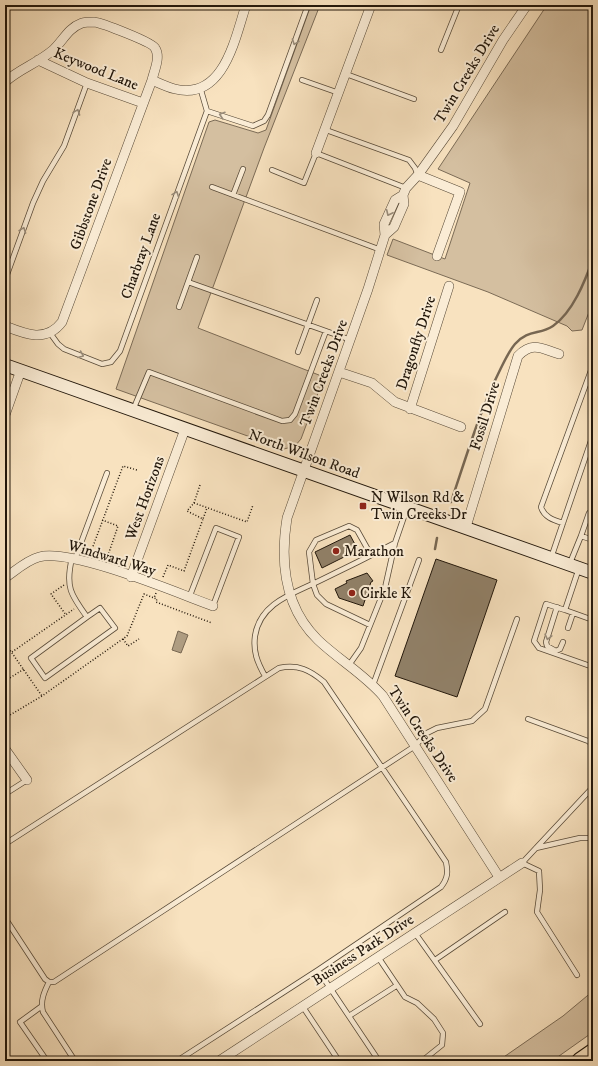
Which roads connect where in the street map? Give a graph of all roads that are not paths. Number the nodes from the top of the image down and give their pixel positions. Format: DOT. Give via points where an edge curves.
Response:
graph roads {
  1 [pos="246,5"];
  2 [pos="308,5"];
  3 [pos="371,5"];
  4 [pos="459,5"];
  5 [pos="527,5"];
  6 [pos="441,50"];
  7 [pos="38,60"];
  8 [pos="346,74"];
  9 [pos="152,80"];
  10 [pos="302,80"];
  11 [pos="5,82"];
  12 [pos="87,82"];
  13 [pos="200,87"];
  14 [pos="339,93"];
  15 [pos="414,99"];
  16 [pos="143,103"];
  17 [pos="207,111"];
  18 [pos="326,130"];
  19 [pos="316,153"];
  20 [pos="243,170"];
  21 [pos="272,170"];
  22 [pos="418,175"];
  23 [pos="212,187"];
  24 [pos="404,192"];
  25 [pos="233,195"];
  26 [pos="381,250"];
  27 [pos="437,256"];
  28 [pos="197,257"];
  29 [pos="5,280"];
  30 [pos="188,282"];
  31 [pos="449,286"];
  32 [pos="317,300"];
  33 [pos="179,307"];
  34 [pos="308,325"];
  35 [pos="5,326"];
  36 [pos="326,331"];
  37 [pos="50,333"];
  38 [pos="350,340"];
  39 [pos="298,352"];
  40 [pos="559,354"];
  41 [pos="5,365"];
  42 [pos="593,365"];
  43 [pos="21,370"];
  44 [pos="339,372"];
  45 [pos="410,409"];
  46 [pos="134,410"];
  47 [pos="5,415"];
  48 [pos="461,427"];
  49 [pos="185,429"];
  50 [pos="593,435"];
  51 [pos="304,471"];
  52 [pos="107,474"];
  53 [pos="407,508"];
  54 [pos="593,514"];
  55 [pos="563,523"];
  56 [pos="466,527"];
  57 [pos="581,536"];
  58 [pos="593,540"];
  59 [pos="395,543"];
  60 [pos="371,555"];
  61 [pos="551,558"];
  62 [pos="73,559"];
  63 [pos="419,560"];
  64 [pos="574,566"];
  65 [pos="593,573"];
  66 [pos="132,577"];
  67 [pos="5,578"];
  68 [pos="313,584"];
  69 [pos="289,594"];
  70 [pos="189,598"];
  71 [pos="213,606"];
  72 [pos="558,607"];
  73 [pos="565,610"];
  74 [pos="573,613"];
  75 [pos="87,617"];
  76 [pos="517,619"];
  77 [pos="593,620"];
  78 [pos="370,625"];
  79 [pos="568,628"];
  80 [pos="563,642"];
  81 [pos="349,665"];
  82 [pos="593,667"];
  83 [pos="265,676"];
  84 [pos="373,685"];
  85 [pos="528,719"];
  86 [pos="593,745"];
  87 [pos="415,746"];
  88 [pos="5,749"];
  89 [pos="381,767"];
  90 [pos="27,780"];
  91 [pos="593,787"];
  92 [pos="5,794"];
  93 [pos="593,838"];
  94 [pos="5,844"];
  95 [pos="536,848"];
  96 [pos="522,863"];
  97 [pos="499,877"];
  98 [pos="505,912"];
  99 [pos="5,918"];
  100 [pos="414,933"];
  101 [pos="378,957"];
  102 [pos="435,960"];
  103 [pos="318,970"];
  104 [pos="577,975"];
  105 [pos="49,982"];
  106 [pos="396,986"];
  107 [pos="330,989"];
  108 [pos="42,1006"];
  109 [pos="303,1007"];
  110 [pos="349,1016"];
  111 [pos="480,1024"];
  112 [pos="593,1052"];
  113 [pos="47,1061"];
  114 [pos="75,1061"];
  115 [pos="177,1061"];
  116 [pos="219,1061"];
  117 [pos="339,1061"];
  118 [pos="378,1061"];
  119 [pos="422,1061"];
  120 [pos="580,1061"];
  1 -- 13 [label="street" via="224,68 215,79"];
  2 -- 17 [label="lane, one-way" via="264,121 253,126"];
  3 -- 8 [label="street"];
  4 -- 6 [label="lane"];
  5 -- 22 [label="street, Twin Creeks Drive" via="503,40 453,126"];
  7 -- 9 [label="street, Gibbstone Drive" via="54,49 75,27 93,22 152,44 158,56"];
  7 -- 11 [label="street, Gibbstone Drive"];
  7 -- 12 [label="street, Keywood Lane"];
  8 -- 14 [label="street"];
  8 -- 15 [label="lane"];
  9 -- 13 [label="street" via="175,89 188,90"];
  9 -- 16 [label="street, Gibbstone Drive"];
  10 -- 14 [label="lane"];
  12 -- 16 [label="street, Keywood Lane"];
  29 -- 12 [label="lane, one-way" via="33,203 67,139"];
  13 -- 17 [label="lane"];
  14 -- 18 [label="street"];
  16 -- 37 [label="street, Gibbstone Drive" via="65,317 59,327"];
  37 -- 17 [label="lane, Charbray Lane, one-way" via="64,349 102,364 116,358"];
  18 -- 19 [label="street"];
  18 -- 22 [label="lane" via="409,160"];
  19 -- 21 [label="lane" via="304,183"];
  19 -- 24 [label="lane"];
  20 -- 25 [label="lane"];
  22 -- 24 [label="street, Twin Creeks Drive"];
  22 -- 27 [label="street" via="460,192"];
  23 -- 25 [label="lane"];
  24 -- 26 [label="street, Twin Creeks Drive" via="404,204 394,227 386,235"];
  25 -- 26 [label="lane"];
  26 -- 38 [label="street, Twin Creeks Drive"];
  28 -- 30 [label="lane"];
  30 -- 33 [label="lane"];
  30 -- 34 [label="lane"];
  31 -- 45 [label="street, Dragonfly Drive"];
  32 -- 34 [label="lane"];
  34 -- 36 [label="lane"];
  34 -- 39 [label="lane"];
  35 -- 37 [label="street" via="28,335"];
  36 -- 38 [label="lane"];
  36 -- 46 [label="lane" via="295,414 290,420 282,420 149,372"];
  38 -- 44 [label="street, Twin Creeks Drive"];
  40 -- 56 [label="street, Fossil Drive" via="534,346 518,356"];
  41 -- 43 [label="main road, North Wilson Road"];
  42 -- 55 [label="lane" via="541,507 542,512 550,518"];
  43 -- 46 [label="main road, North Wilson Road"];
  43 -- 47 [label="street"];
  44 -- 45 [label="street" via="372,383 395,402"];
  44 -- 51 [label="street, Twin Creeks Drive"];
  45 -- 48 [label="street"];
  46 -- 49 [label="main road, North Wilson Road"];
  49 -- 51 [label="main road, North Wilson Road"];
  49 -- 66 [label="street, West Horizons"];
  50 -- 55 [label="lane"];
  51 -- 53 [label="main road, North Wilson Road"];
  51 -- 69 [label="street, Twin Creeks Drive" via="287,518 283,538 284,575"];
  52 -- 62 [label="lane"];
  53 -- 56 [label="main road, North Wilson Road"];
  53 -- 59 [label="lane"];
  54 -- 57 [label="lane" via="589,513"];
  55 -- 61 [label="lane"];
  56 -- 61 [label="main road, North Wilson Road"];
  57 -- 58 [label="lane"];
  57 -- 64 [label="lane"];
  59 -- 60 [label="lane"];
  59 -- 78 [label="lane" via="385,588"];
  60 -- 68 [label="lane"];
  60 -- 68 [label="lane" via="357,530 349,526 316,540 309,552"];
  61 -- 64 [label="main road, North Wilson Road"];
  62 -- 66 [label="street, Windward Way"];
  62 -- 67 [label="street, Windward Way" via="56,555 38,557"];
  62 -- 75 [label="lane" via="69,571 69,586"];
  63 -- 84 [label="lane"];
  64 -- 65 [label="main road, North Wilson Road"];
  64 -- 73 [label="lane"];
  66 -- 70 [label="street, Windward Way"];
  68 -- 69 [label="lane"];
  68 -- 78 [label="lane" via="317,595 326,604"];
  69 -- 81 [label="street, Twin Creeks Drive" via="308,629"];
  69 -- 83 [label="lane" via="274,604 259,620 254,650 256,660"];
  70 -- 71 [label="street, Windward Way"];
  70 -- 71 [label="lane" via="216,528 239,537"];
  72 -- 73 [label="lane"];
  72 -- 80 [label="lane, one-way" via="546,642 547,646 556,651"];
  72 -- 82 [label="lane" via="546,604 534,641 539,648"];
  73 -- 74 [label="lane"];
  74 -- 77 [label="lane"];
  74 -- 79 [label="lane"];
  75 -- 75 [label="lane" via="100,608 115,628 45,678 31,658"];
  76 -- 87 [label="lane" via="486,709 472,721 437,728 427,733"];
  78 -- 81 [label="lane" via="362,648"];
  81 -- 84 [label="street, Twin Creeks Drive"];
  83 -- 89 [label="lane" via="279,668 291,666 311,671 324,682"];
  83 -- 94 [label="lane"];
  84 -- 87 [label="street, Twin Creeks Drive"];
  85 -- 86 [label="lane" via="588,740"];
  87 -- 89 [label="lane"];
  87 -- 97 [label="street, Twin Creeks Drive"];
  88 -- 90 [label="street"];
  89 -- 103 [label="lane" via="446,862 448,873 441,887"];
  89 -- 105 [label="lane" via="61,978"];
  90 -- 92 [label="lane"];
  91 -- 95 [label="lane"];
  93 -- 95 [label="lane" via="580,838"];
  95 -- 96 [label="lane"];
  96 -- 97 [label="street, Business Park Drive"];
  96 -- 104 [label="lane" via="539,871 537,912"];
  97 -- 100 [label="street, Business Park Drive"];
  98 -- 102 [label="lane"];
  99 -- 105 [label="lane"];
  100 -- 101 [label="street, Business Park Drive"];
  100 -- 102 [label="lane"];
  101 -- 106 [label="lane"];
  101 -- 107 [label="street, Business Park Drive"];
  102 -- 111 [label="lane"];
  103 -- 107 [label="lane"];
  103 -- 115 [label="lane"];
  105 -- 108 [label="lane" via="43,995"];
  106 -- 110 [label="lane"];
  106 -- 119 [label="lane" via="405,997 427,1012 443,1033 442,1045 434,1054"];
  107 -- 109 [label="street, Business Park Drive"];
  107 -- 110 [label="lane"];
  108 -- 113 [label="lane" via="20,1022"];
  108 -- 114 [label="lane"];
  109 -- 116 [label="street, Business Park Drive"];
  109 -- 117 [label="lane"];
  110 -- 118 [label="lane"];
  112 -- 120 [label="highway"];
}
